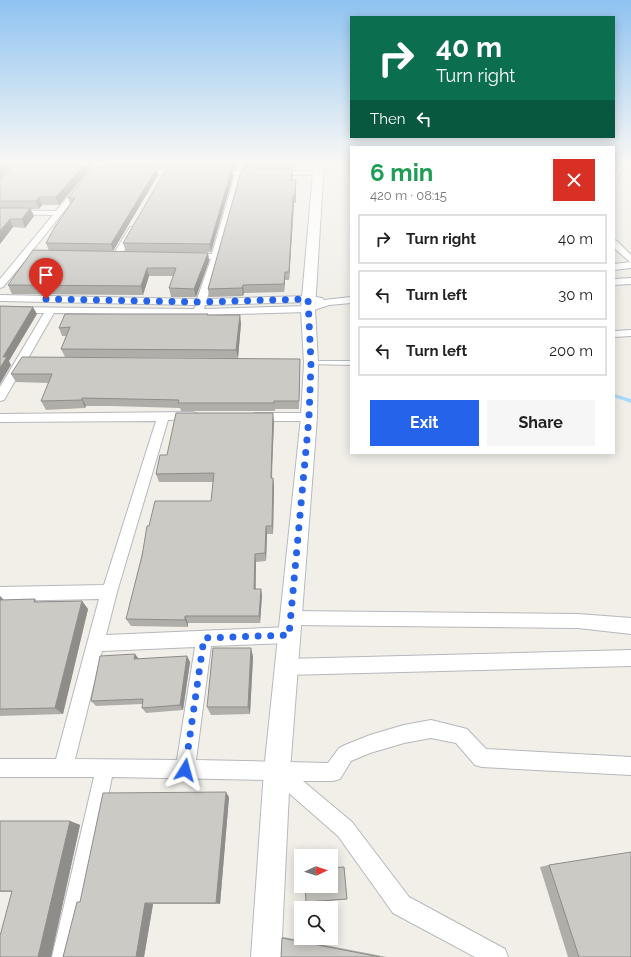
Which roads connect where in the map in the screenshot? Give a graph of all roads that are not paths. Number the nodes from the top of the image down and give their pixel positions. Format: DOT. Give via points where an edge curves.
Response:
graph roads {
  1 [pos="60,206"];
  2 [pos="61,206"];
  3 [pos="231,206"];
  4 [pos="315,206"];
  5 [pos="0,212"];
  6 [pos="54,213"];
  7 [pos="136,223"];
  8 [pos="615,244"];
  9 [pos="24,254"];
  10 [pos="55,254"];
  11 [pos="117,255"];
  12 [pos="178,256"];
  13 [pos="216,257"];
  14 [pos="631,260"];
  15 [pos="631,265"];
  16 [pos="4,266"];
  17 [pos="615,267"];
  18 [pos="631,281"];
  19 [pos="615,282"];
  20 [pos="0,285"];
  21 [pos="0,298"];
  22 [pos="350,300"];
  23 [pos="201,302"];
  24 [pos="308,304"];
  25 [pos="0,310"];
  26 [pos="50,312"];
  27 [pos="197,312"];
  28 [pos="615,333"];
  29 [pos="631,333"];
  30 [pos="20,361"];
  31 [pos="36,361"];
  32 [pos="307,363"];
  33 [pos="350,363"];
  34 [pos="0,397"];
  35 [pos="163,416"];
  36 [pos="201,416"];
  37 [pos="247,417"];
  38 [pos="309,417"];
  39 [pos="0,418"];
  40 [pos="109,592"];
  41 [pos="0,594"];
  42 [pos="290,626"];
  43 [pos="631,626"];
  44 [pos="204,638"];
  45 [pos="95,643"];
  46 [pos="631,658"];
  47 [pos="286,667"];
  48 [pos="631,766"];
  49 [pos="0,768"];
  50 [pos="105,768"];
  51 [pos="63,769"];
  52 [pos="185,770"];
  53 [pos="277,772"];
  54 [pos="63,957"];
  55 [pos="266,957"];
  56 [pos="497,957"];
  1 -- 6 [label="street"];
  2 -- 6 [label="street"];
  3 -- 13 [label="street"];
  4 -- 24 [label="street"];
  5 -- 6 [label="street"];
  6 -- 9 [label="street"];
  6 -- 16 [label="street"];
  7 -- 11 [label="street"];
  8 -- 14 [label="street"];
  9 -- 10 [label="street"];
  9 -- 20 [label="street"];
  12 -- 13 [label="street"];
  13 -- 23 [label="street"];
  15 -- 17 [label="street"];
  18 -- 19 [label="street"];
  21 -- 23 [label="street"];
  22 -- 24 [label="street"];
  23 -- 24 [label="street"];
  23 -- 27 [label="street"];
  24 -- 27 [label="street"];
  24 -- 32 [label="street"];
  25 -- 26 [label="street"];
  26 -- 27 [label="street"];
  26 -- 30 [label="street"];
  28 -- 29 [label="street"];
  30 -- 31 [label="street"];
  30 -- 34 [label="street"];
  32 -- 33 [label="lane"];
  32 -- 38 [label="street"];
  35 -- 36 [label="street"];
  35 -- 39 [label="street"];
  35 -- 40 [label="street"];
  37 -- 38 [label="street"];
  38 -- 42 [label="street"];
  40 -- 41 [label="street"];
  40 -- 45 [label="street"];
  42 -- 43 [label="street" via="578,621"];
  42 -- 44 [label="street"];
  42 -- 47 [label="street"];
  44 -- 45 [label="street"];
  44 -- 52 [label="street"];
  45 -- 51 [label="street"];
  46 -- 47 [label="street"];
  47 -- 53 [label="street"];
  48 -- 53 [label="street" via="482,758 461,735 431,729 404,734 345,754 333,772"];
  49 -- 51 [label="street"];
  50 -- 51 [label="street"];
  50 -- 52 [label="street"];
  50 -- 54 [label="street"];
  52 -- 53 [label="street"];
  53 -- 55 [label="street"];
  53 -- 56 [label="street" via="345,829 401,905"];
}
